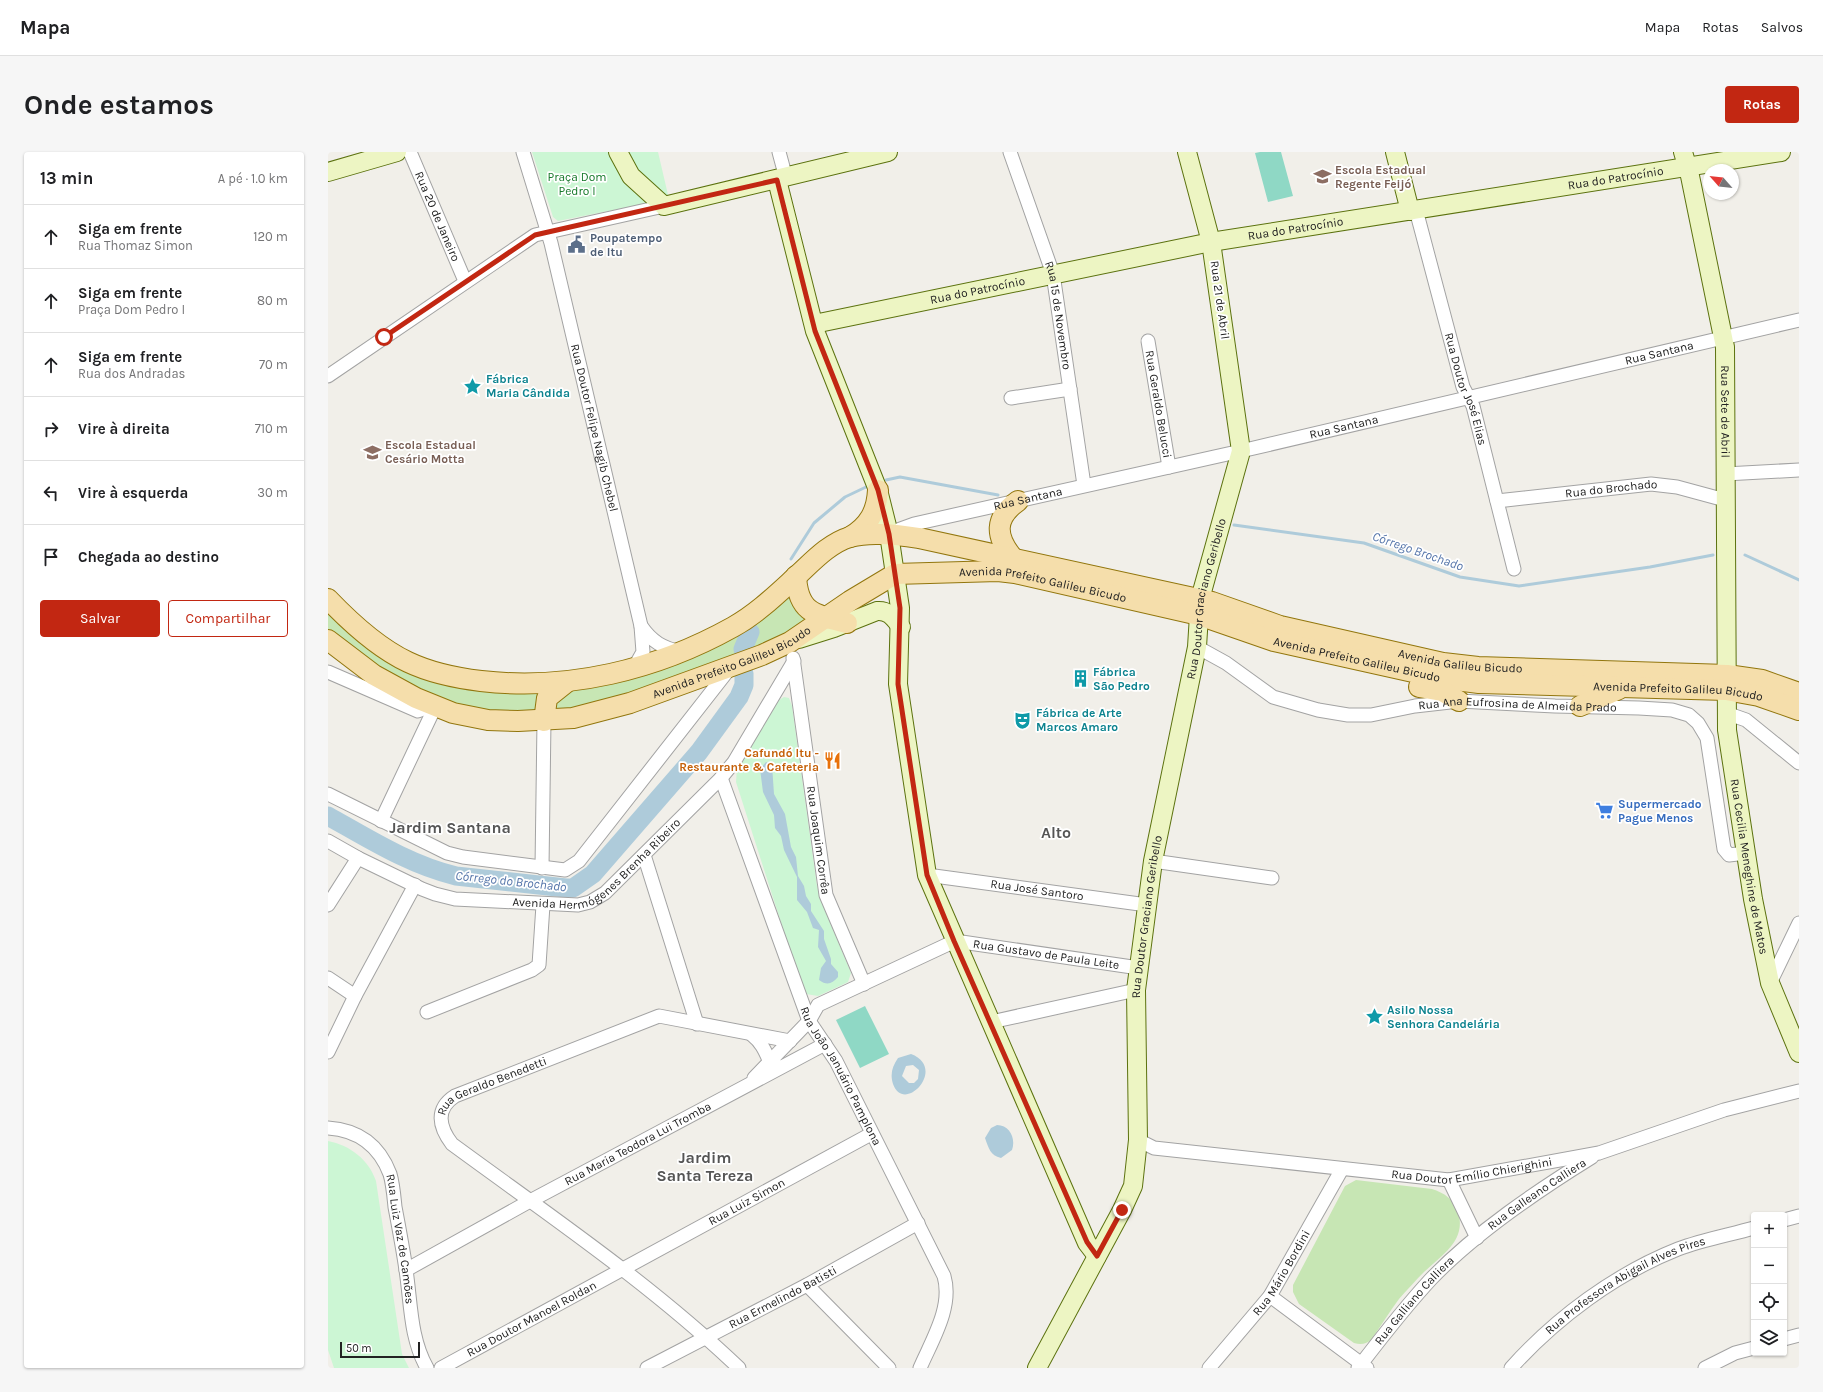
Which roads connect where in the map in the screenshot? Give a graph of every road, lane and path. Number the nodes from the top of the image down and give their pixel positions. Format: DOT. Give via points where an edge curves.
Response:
graph roads {
  1 [pos="397,152"];
  2 [pos="410,152"];
  3 [pos="523,152"];
  4 [pos="618,152"];
  5 [pos="778,152"];
  6 [pos="888,152"];
  7 [pos="1010,152"];
  8 [pos="1187,152"];
  9 [pos="1396,152"];
  10 [pos="1781,152"];
  11 [pos="1685,159"];
  12 [pos="328,172"];
  13 [pos="781,179"];
  14 [pos="664,206"];
  15 [pos="1413,211"];
  16 [pos="547,231"];
  17 [pos="1211,242"];
  18 [pos="1053,274"];
  19 [pos="465,281"];
  20 [pos="1799,320"];
  21 [pos="814,324"];
  22 [pos="1723,337"];
  23 [pos="1148,341"];
  24 [pos="328,376"];
  25 [pos="1070,389"];
  26 [pos="1468,397"];
  27 [pos="1011,398"];
  28 [pos="1241,451"];
  29 [pos="1169,467"];
  30 [pos="1799,470"];
  31 [pos="1725,474"];
  32 [pos="1084,485"];
  33 [pos="878,490"];
  34 [pos="1726,500"];
  35 [pos="1018,501"];
  36 [pos="1497,501"];
  37 [pos="889,534"];
  38 [pos="850,537"];
  39 [pos="1013,558"];
  40 [pos="1514,569"];
  41 [pos="895,574"];
  42 [pos="796,576"];
  43 [pos="328,599"];
  44 [pos="1200,607"];
  45 [pos="825,618"];
  46 [pos="847,623"];
  47 [pos="640,626"];
  48 [pos="901,627"];
  49 [pos="328,640"];
  50 [pos="1197,647"];
  51 [pos="791,649"];
  52 [pos="682,652"];
  53 [pos="1375,664"];
  54 [pos="730,667"];
  55 [pos="634,668"];
  56 [pos="328,672"];
  57 [pos="567,682"];
  58 [pos="1727,683"];
  59 [pos="1622,687"];
  60 [pos="1799,693"];
  61 [pos="1459,701"];
  62 [pos="434,706"];
  63 [pos="1580,706"];
  64 [pos="1799,710"];
  65 [pos="1726,712"];
  66 [pos="544,720"];
  67 [pos="1799,763"];
  68 [pos="721,778"];
  69 [pos="328,794"];
  70 [pos="381,821"];
  71 [pos="328,841"];
  72 [pos="1746,853"];
  73 [pos="644,855"];
  74 [pos="358,858"];
  75 [pos="1153,861"];
  76 [pos="542,868"];
  77 [pos="927,875"];
  78 [pos="1272,878"];
  79 [pos="414,885"];
  80 [pos="328,905"];
  81 [pos="543,905"];
  82 [pos="1147,905"];
  83 [pos="1799,922"];
  84 [pos="954,941"];
  85 [pos="1138,968"];
  86 [pos="328,978"];
  87 [pos="1770,983"];
  88 [pos="864,984"];
  89 [pos="1136,990"];
  90 [pos="354,996"];
  91 [pos="427,1012"];
  92 [pos="809,1021"];
  93 [pos="991,1022"];
  94 [pos="697,1024"];
  95 [pos="752,1035"];
  96 [pos="790,1041"];
  97 [pos="825,1044"];
  98 [pos="328,1052"];
  99 [pos="1799,1053"];
  100 [pos="770,1062"];
  101 [pos="783,1067"];
  102 [pos="745,1087"];
  103 [pos="1799,1091"];
  104 [pos="328,1128"];
  105 [pos="871,1134"];
  106 [pos="1138,1140"];
  107 [pos="1599,1153"];
  108 [pos="1546,1163"];
  109 [pos="1342,1168"];
  110 [pos="1449,1180"];
  111 [pos="1551,1182"];
  112 [pos="530,1201"];
  113 [pos="1799,1216"];
  114 [pos="1787,1219"];
  115 [pos="918,1223"];
  116 [pos="1751,1229"];
  117 [pos="1476,1238"];
  118 [pos="1097,1256"];
  119 [pos="622,1269"];
  120 [pos="406,1270"];
  121 [pos="807,1285"];
  122 [pos="1270,1296"];
  123 [pos="1799,1335"];
  124 [pos="706,1337"];
  125 [pos="1787,1338"];
  126 [pos="1751,1349"];
  127 [pos="1362,1367"];
  128 [pos="427,1368"];
  129 [pos="441,1368"];
  130 [pos="647,1368"];
  131 [pos="739,1368"];
  132 [pos="889,1368"];
  133 [pos="920,1368"];
  134 [pos="1037,1368"];
  135 [pos="1209,1368"];
  136 [pos="1511,1368"];
  137 [pos="1705,1368"];
  1 -- 12 [label="street"];
  2 -- 19 [label="street, Rua 20 de Janeiro"];
  3 -- 16 [label="street"];
  4 -- 14 [label="street" via="631,176 643,190"];
  5 -- 13 [label="street"];
  6 -- 13 [label="street"];
  7 -- 18 [label="street, Rua 15 de Novembro"];
  8 -- 17 [label="street, Rua 21 de Abril"];
  9 -- 15 [label="street, Rua Doutor José Elias"];
  10 -- 11 [label="street, Rua do Patrocínio"];
  11 -- 15 [label="street, Rua do Patrocínio"];
  11 -- 22 [label="street, Rua Sete de Abril"];
  13 -- 14 [label="street"];
  13 -- 21 [label="street"];
  14 -- 16 [label="street"];
  15 -- 17 [label="street, Rua do Patrocínio"];
  15 -- 26 [label="street, Rua Doutor José Elias"];
  16 -- 19 [label="street" via="528,238"];
  16 -- 47 [label="street, Rua Doutor Felipe Nagib Chebel"];
  17 -- 18 [label="street, Rua do Patrocínio"];
  17 -- 28 [label="street, Rua 21 de Abril"];
  18 -- 21 [label="street, Rua do Patrocínio"];
  18 -- 25 [label="street, Rua 15 de Novembro"];
  19 -- 24 [label="street"];
  20 -- 22 [label="street, Rua Santana"];
  21 -- 33 [label="street"];
  22 -- 26 [label="street, Rua Santana"];
  22 -- 31 [label="street, Rua Sete de Abril"];
  23 -- 29 [label="street, Rua Geraldo Belucci"];
  25 -- 27 [label="street"];
  25 -- 32 [label="street, Rua 15 de Novembro"];
  26 -- 28 [label="street, Rua Santana"];
  26 -- 36 [label="street, Rua Doutor José Elias" via="1473,406"];
  28 -- 29 [label="street, Rua Santana"];
  28 -- 44 [label="street, Rua Doutor Graciano Geribello"];
  29 -- 32 [label="street, Rua Santana"];
  30 -- 31 [label="street"];
  31 -- 34 [label="street, Rua Sete de Abril"];
  32 -- 35 [label="street, Rua Santana"];
  33 -- 37 [label="street"];
  33 -- 38 [label="main road" via="878,500 872,518 859,532"];
  34 -- 36 [label="street, Rua do Brochado" via="1678,487 1650,484"];
  34 -- 58 [label="street, Rua Sete de Abril"];
  35 -- 37 [label="street, Rua Santana" via="914,524"];
  35 -- 39 [label="main road" via="1007,510 1000,523 1003,544"];
  36 -- 40 [label="street, Rua Doutor José Elias"];
  37 -- 38 [label="main road, Avenida Prefeito Galileu Bicudo"];
  37 -- 39 [label="main road, Avenida Prefeito Galileu Bicudo"];
  37 -- 41 [label="street"];
  38 -- 42 [label="main road, Avenida Prefeito Galileu Bicudo" via="826,551"];
  39 -- 44 [label="main road, Avenida Prefeito Galileu Bicudo"];
  41 -- 44 [label="main road, Avenida Prefeito Galileu Bicudo" via="1011,572"];
  41 -- 45 [label="main road, Avenida Prefeito Galileu Bicudo"];
  41 -- 48 [label="street"];
  42 -- 45 [label="main road" via="801,602"];
  42 -- 52 [label="main road, Avenida Prefeito Galileu Bicudo" via="756,612 733,627"];
  43 -- 57 [label="main road, Avenida Prefeito Galileu Bicudo" via="356,626 388,651 430,672 506,684"];
  44 -- 50 [label="street, Rua Doutor Graciano Geribello"];
  44 -- 53 [label="main road, Avenida Prefeito Galileu Bicudo" via="1274,641"];
  44 -- 58 [label="main road, Avenida Galileu Bicudo" via="1449,664"];
  45 -- 46 [label="main road"];
  45 -- 51 [label="main road, Avenida Prefeito Galileu Bicudo"];
  46 -- 48 [label="street" via="881,611 891,614"];
  46 -- 51 [label="street"];
  47 -- 52 [label="street, Rua Doutor Felipe Nagib Chebel" via="654,642"];
  47 -- 55 [label="street, Rua Doutor Felipe Nagib Chebel" via="643,652"];
  48 -- 77 [label="street" via="898,684"];
  49 -- 62 [label="main road, Avenida Prefeito Galileu Bicudo" via="374,675"];
  50 -- 61 [label="street, Rua Ana Eufrosina de Almeida Prado" via="1226,663 1273,697 1318,710 1348,716 1371,716 1415,706"];
  50 -- 75 [label="street, Rua Doutor Graciano Geribello"];
  51 -- 54 [label="main road, Avenida Prefeito Galileu Bicudo"];
  51 -- 68 [label="street, Avenida Hermógenes Brenha Ribeiro" via="734,762"];
  51 -- 88 [label="street, Rua Joaquim Corrêa" via="826,895"];
  52 -- 55 [label="main road, Avenida Prefeito Galileu Bicudo"];
  53 -- 59 [label="main road, Avenida Prefeito Galileu Bicudo" via="1461,682"];
  53 -- 61 [label="main road" via="1406,683 1442,692"];
  54 -- 66 [label="main road, Avenida Prefeito Galileu Bicudo" via="605,711 573,718"];
  54 -- 76 [label="street, Avenida Hermógenes Brenha Ribeiro" via="579,861 565,870"];
  55 -- 57 [label="main road, Avenida Prefeito Galileu Bicudo"];
  56 -- 62 [label="street" via="418,712"];
  57 -- 66 [label="main road" via="547,698"];
  58 -- 59 [label="main road, Avenida Prefeito Galileu Bicudo"];
  58 -- 60 [label="main road, Avenida Prefeito Galileu Bicudo" via="1762,680"];
  58 -- 64 [label="main road, Avenida Prefeito Galileu Bicudo"];
  58 -- 65 [label="street, Rua Cecilia Meneghine de Matos"];
  59 -- 63 [label="main road"];
  61 -- 63 [label="street, Rua Ana Eufrosina de Almeida Prado"];
  62 -- 66 [label="main road, Avenida Prefeito Galileu Bicudo" via="453,713 488,720"];
  62 -- 70 [label="street"];
  63 -- 72 [label="street, Rua Ana Eufrosina de Almeida Prado" via="1672,710 1689,715 1698,723 1707,738 1724,849 1729,855"];
  65 -- 67 [label="street" via="1746,720"];
  65 -- 72 [label="street, Rua Cecilia Meneghine de Matos" via="1726,730"];
  66 -- 76 [label="street"];
  68 -- 73 [label="street, Avenida Hermógenes Brenha Ribeiro"];
  68 -- 92 [label="street, Rua João Januário Pamplona"];
  69 -- 70 [label="street, Avenida Hermógenes Brenha Ribeiro"];
  70 -- 76 [label="street, Avenida Hermógenes Brenha Ribeiro" via="448,853"];
  71 -- 74 [label="street, Avenida Hermógenes Brenha Ribeiro"];
  72 -- 87 [label="street, Rua Cecilia Meneghine de Matos"];
  73 -- 81 [label="street, Avenida Hermógenes Brenha Ribeiro" via="605,893 590,902 578,906"];
  73 -- 94 [label="street"];
  74 -- 79 [label="street, Avenida Hermógenes Brenha Ribeiro"];
  74 -- 80 [label="street"];
  75 -- 78 [label="street"];
  75 -- 82 [label="street, Rua Doutor Graciano Geribello"];
  77 -- 82 [label="street, Rua José Santoro"];
  77 -- 84 [label="street"];
  79 -- 81 [label="street, Avenida Hermógenes Brenha Ribeiro" via="455,899"];
  79 -- 90 [label="street"];
  81 -- 91 [label="street" via="539,965"];
  82 -- 85 [label="street, Rua Doutor Graciano Geribello"];
  83 -- 87 [label="street"];
  84 -- 85 [label="street, Rua Gustavo de Paula Leite"];
  84 -- 88 [label="street, Rua Maria Teodora Lui Tromba"];
  84 -- 93 [label="street"];
  85 -- 89 [label="street, Rua Doutor Graciano Geribello"];
  86 -- 90 [label="street"];
  87 -- 99 [label="street, Rua Cecilia Meneghine de Matos"];
  88 -- 92 [label="street, Rua Maria Teodora Lui Tromba" via="818,1005"];
  89 -- 93 [label="street"];
  89 -- 106 [label="street, Rua Doutor Graciano Geribello"];
  90 -- 98 [label="street"];
  92 -- 96 [label="street, Rua Maria Teodora Lui Tromba"];
  92 -- 97 [label="street, Rua João Januário Pamplona"];
  93 -- 118 [label="street" via="1087,1242"];
  94 -- 95 [label="street, Rua Geraldo Benedetti"];
  94 -- 112 [label="street, Rua Geraldo Benedetti" via="659,1016 447,1101 442,1110 441,1121 444,1134 452,1144"];
  95 -- 96 [label="street, Rua Geraldo Benedetti"];
  95 -- 100 [label="street" via="762,1045"];
  96 -- 100 [label="street, Rua Maria Teodora Lui Tromba"];
  97 -- 101 [label="street, Rua Maria Teodora Lui Tromba"];
  97 -- 105 [label="street, Rua João Januário Pamplona" via="836,1061"];
  100 -- 101 [label="street"];
  100 -- 102 [label="street, Rua Maria Teodora Lui Tromba"];
  101 -- 102 [label="street, Rua Maria Teodora Lui Tromba"];
  102 -- 112 [label="street, Rua Maria Teodora Lui Tromba"];
  103 -- 107 [label="street, Rua Doutor Emílio Chierighini" via="1724,1110"];
  104 -- 120 [label="street, Rua Luiz Vaz de Camões" via="343,1129 360,1135 377,1152 390,1174"];
  105 -- 115 [label="street, Rua João Januário Pamplona"];
  105 -- 119 [label="street, Rua Luiz Simon"];
  106 -- 109 [label="street, Rua Doutor Emílio Chierighini" via="1154,1148"];
  106 -- 118 [label="street, Rua Doutor Graciano Geribello" via="1133,1186"];
  107 -- 108 [label="street, Rua Doutor Emílio Chierighini"];
  107 -- 111 [label="street, Rua Galleano Calliera"];
  108 -- 110 [label="street, Rua Doutor Emílio Chierighini"];
  108 -- 111 [label="street" via="1553,1171"];
  109 -- 110 [label="street, Rua Doutor Emílio Chierighini"];
  109 -- 122 [label="street, Rua Mário Bordini"];
  110 -- 117 [label="street"];
  111 -- 117 [label="street, Rua Galleano Calliera"];
  112 -- 119 [label="street, Rua Geraldo Benedetti"];
  112 -- 120 [label="street, Rua Maria Teodora Lui Tromba"];
  113 -- 114 [label="street"];
  115 -- 121 [label="street, Rua Ermelindo Batisti"];
  115 -- 133 [label="street, Rua João Januário Pamplona" via="947,1287 941,1319"];
  116 -- 136 [label="street, Rua Professora Abigail Alves Pires" via="1678,1249 1637,1269 1570,1312"];
  117 -- 127 [label="street, Rua Galliano Calliera" via="1432,1279"];
  118 -- 134 [label="street, Rua Doutor Graciano Geribello"];
  119 -- 124 [label="street, Rua Geraldo Benedetti"];
  119 -- 129 [label="street, Rua Doutor Manoel Roldan"];
  120 -- 128 [label="street, Rua Luiz Vaz de Camões" via="414,1335"];
  121 -- 124 [label="street, Rua Ermelindo Batisti"];
  121 -- 132 [label="street"];
  122 -- 127 [label="street"];
  122 -- 135 [label="street, Rua Mário Bordini"];
  123 -- 125 [label="street"];
  124 -- 130 [label="street, Rua Ermelindo Batisti"];
  124 -- 131 [label="street, Rua Geraldo Benedetti"];
  126 -- 137 [label="street" via="1735,1353"];
}
